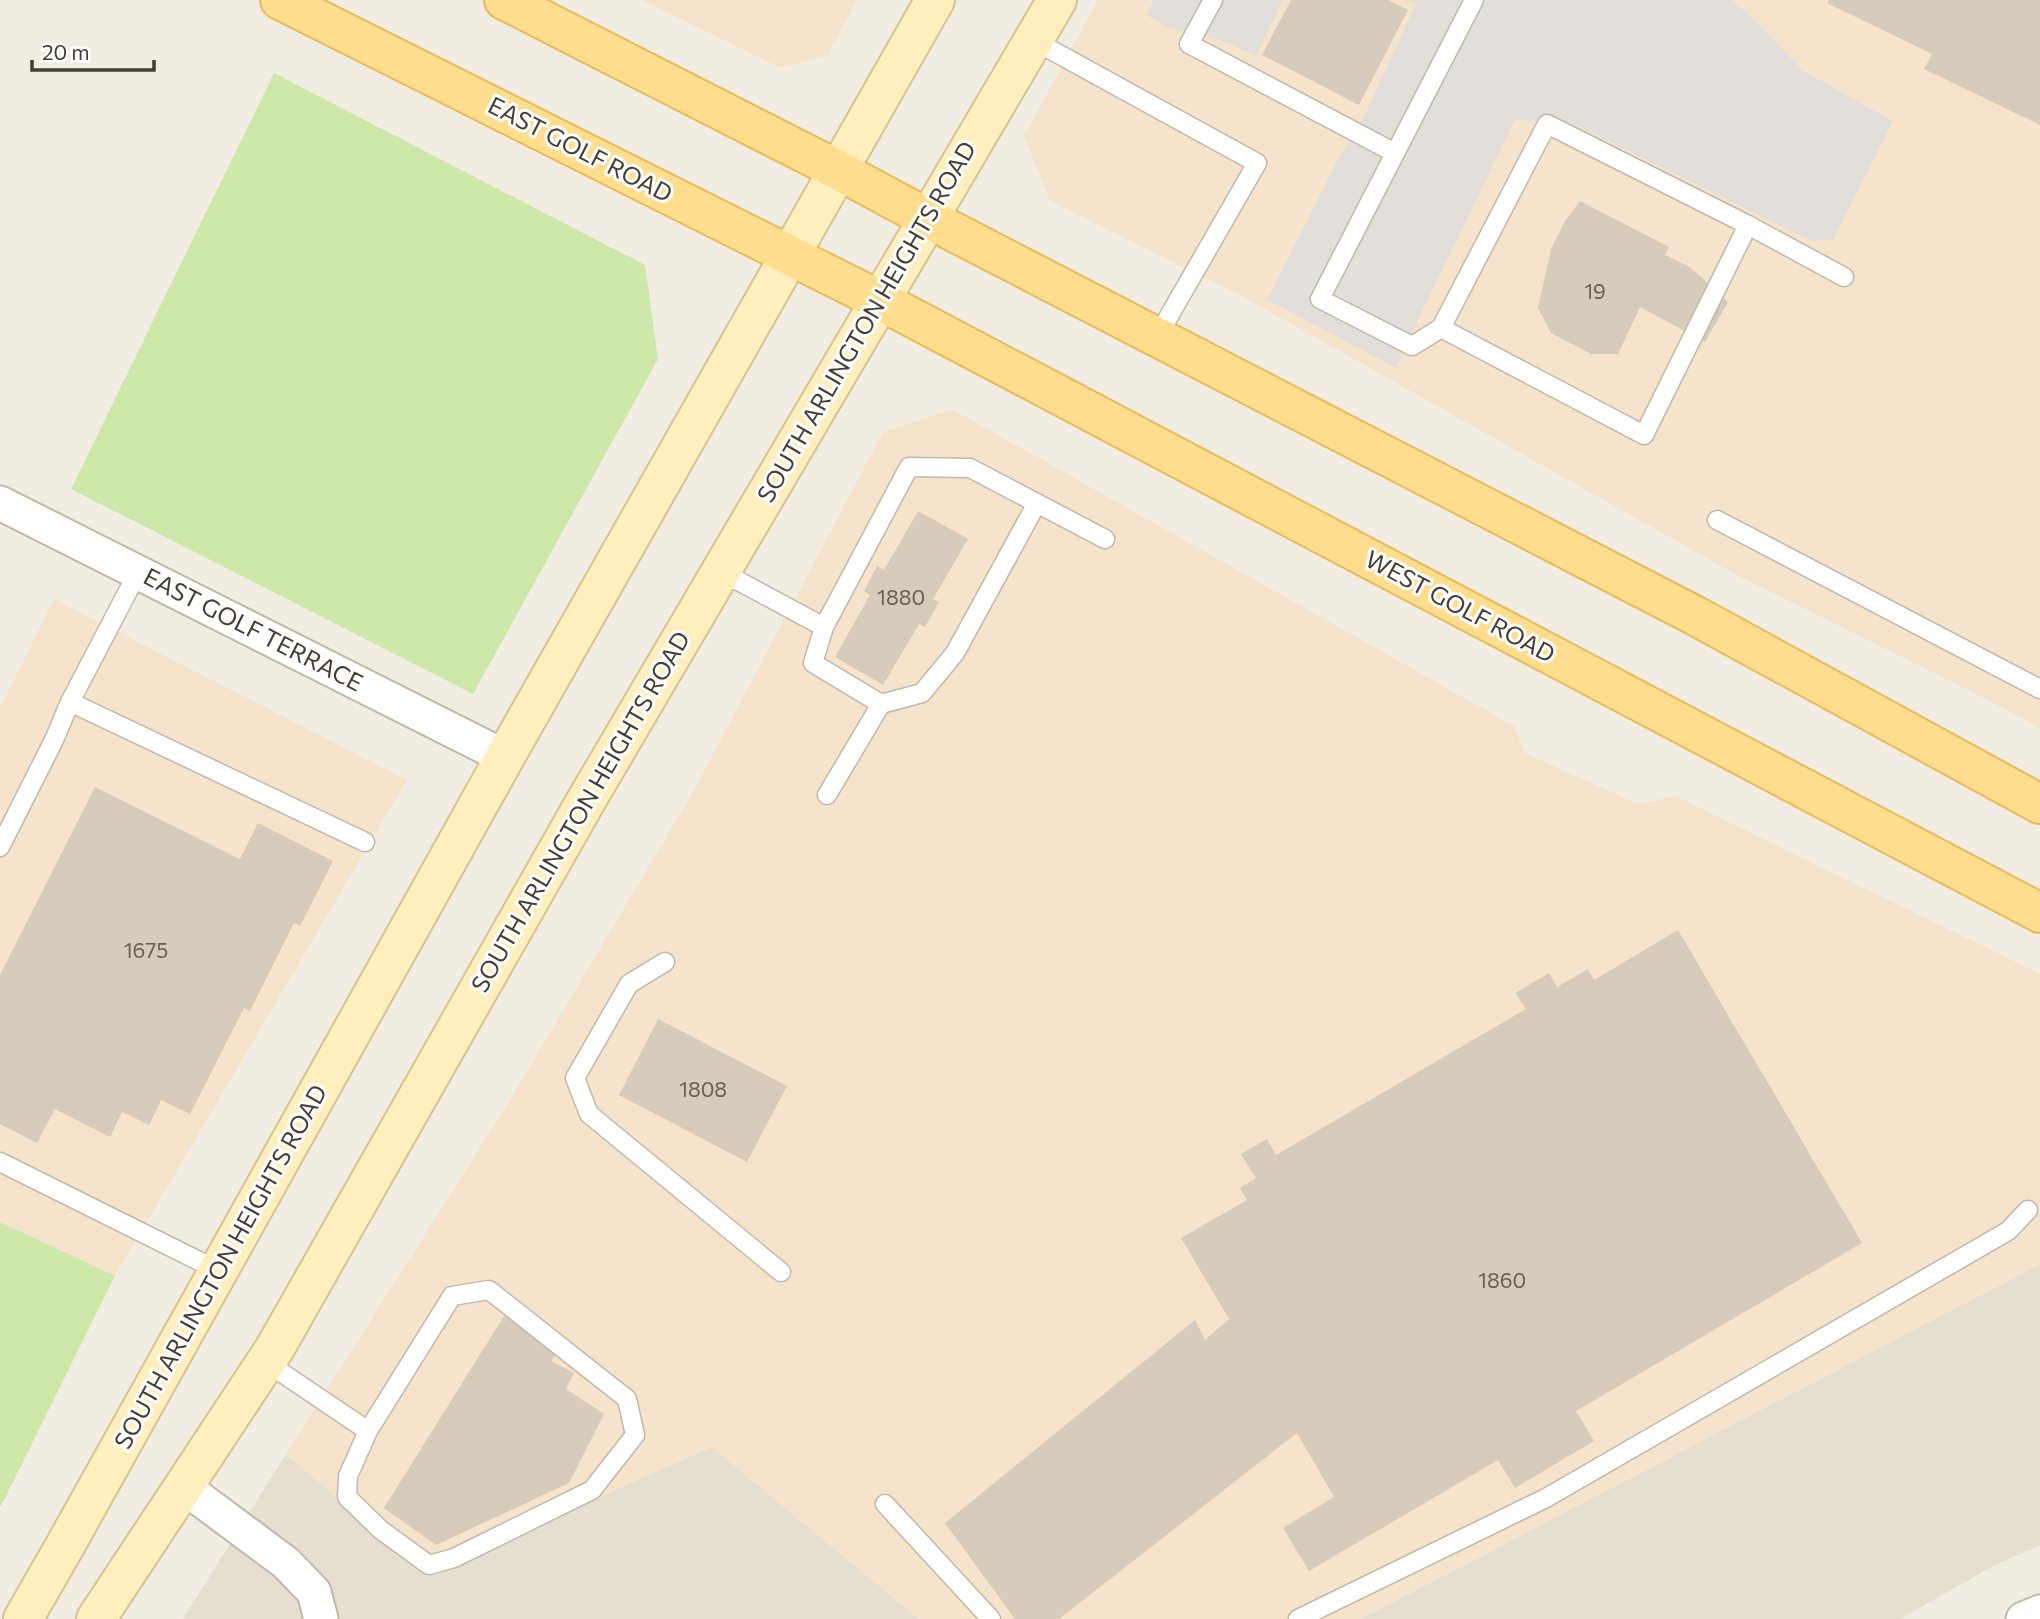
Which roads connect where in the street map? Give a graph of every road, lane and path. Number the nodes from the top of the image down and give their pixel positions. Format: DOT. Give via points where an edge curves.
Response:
graph roads {
  1 [pos="281,0"];
  2 [pos="504,0"];
  3 [pos="935,0"];
  4 [pos="1057,0"];
  5 [pos="1213,0"];
  6 [pos="1467,2"];
  7 [pos="1034,40"];
  8 [pos="1395,153"];
  9 [pos="838,170"];
  10 [pos="927,219"];
  11 [pos="1748,225"];
  12 [pos="789,256"];
  13 [pos="1844,277"];
  14 [pos="879,300"];
  15 [pos="1441,328"];
  16 [pos="1157,337"];
  17 [pos="0,503"];
  18 [pos="1037,503"];
  19 [pos="1717,520"];
  20 [pos="1105,539"];
  21 [pos="720,571"];
  22 [pos="138,572"];
  23 [pos="824,626"];
  24 [pos="2040,690"];
  25 [pos="70,702"];
  26 [pos="881,704"];
  27 [pos="505,757"];
  28 [pos="827,795"];
  29 [pos="2040,804"];
  30 [pos="365,842"];
  31 [pos="0,847"];
  32 [pos="2040,913"];
  33 [pos="665,962"];
  34 [pos="0,1162"];
  35 [pos="2028,1210"];
  36 [pos="219,1271"];
  37 [pos="781,1272"];
  38 [pos="266,1362"];
  39 [pos="368,1432"];
  40 [pos="184,1487"];
  41 [pos="885,1504"];
  42 [pos="2040,1612"];
  43 [pos="23,1619"];
  44 [pos="96,1619"];
  45 [pos="321,1619"];
  46 [pos="991,1619"];
  47 [pos="1298,1619"];
  48 [pos="2023,1619"];
  1 -- 12 [label="main road, EAST GOLF ROAD"];
  2 -- 9 [label="main road"];
  3 -- 9 [label="main road, SOUTH ARLINGTON HEIGHTS ROAD"];
  4 -- 7 [label="main road, SOUTH ARLINGTON HEIGHTS ROAD"];
  5 -- 8 [label="lane" via="1189,44"];
  6 -- 8 [label="lane"];
  7 -- 10 [label="main road, SOUTH ARLINGTON HEIGHTS ROAD"];
  7 -- 16 [label="lane" via="1256,163"];
  8 -- 15 [label="lane" via="1320,299 1412,346"];
  9 -- 10 [label="main road"];
  9 -- 12 [label="main road, SOUTH ARLINGTON HEIGHTS ROAD"];
  10 -- 14 [label="main road, SOUTH ARLINGTON HEIGHTS ROAD"];
  10 -- 16 [label="main road"];
  11 -- 13 [label="lane"];
  11 -- 15 [label="lane" via="1547,124"];
  11 -- 15 [label="lane" via="1644,435"];
  12 -- 14 [label="main road, EAST GOLF ROAD"];
  12 -- 27 [label="main road, SOUTH ARLINGTON HEIGHTS ROAD"];
  14 -- 21 [label="main road, SOUTH ARLINGTON HEIGHTS ROAD"];
  14 -- 32 [label="main road, WEST GOLF ROAD"];
  16 -- 29 [label="main road" via="1695,615"];
  17 -- 22 [label="street, EAST GOLF TERRACE"];
  18 -- 20 [label="lane"];
  18 -- 23 [label="lane" via="970,468 909,467"];
  18 -- 26 [label="lane" via="955,653 922,693"];
  19 -- 24 [label="lane"];
  21 -- 23 [label="lane"];
  21 -- 38 [label="main road, SOUTH ARLINGTON HEIGHTS ROAD"];
  22 -- 25 [label="lane"];
  22 -- 27 [label="street, EAST GOLF TERRACE"];
  23 -- 26 [label="lane" via="813,663"];
  25 -- 30 [label="lane"];
  25 -- 31 [label="lane"];
  26 -- 28 [label="lane"];
  27 -- 36 [label="main road, SOUTH ARLINGTON HEIGHTS ROAD"];
  33 -- 37 [label="lane" via="629,984 575,1078 589,1114"];
  34 -- 36 [label="lane"];
  35 -- 47 [label="lane" via="2008,1231 1546,1498"];
  36 -- 43 [label="main road, SOUTH ARLINGTON HEIGHTS ROAD"];
  38 -- 39 [label="lane"];
  38 -- 40 [label="main road, SOUTH ARLINGTON HEIGHTS ROAD"];
  39 -- 39 [label="lane" via="452,1296 489,1290 627,1399 635,1435 592,1490 454,1558 429,1565 347,1497 348,1476"];
  40 -- 44 [label="main road, SOUTH ARLINGTON HEIGHTS ROAD"];
  40 -- 45 [label="street" via="286,1563 314,1592"];
  41 -- 46 [label="lane"];
  42 -- 48 [label="street"];
}
